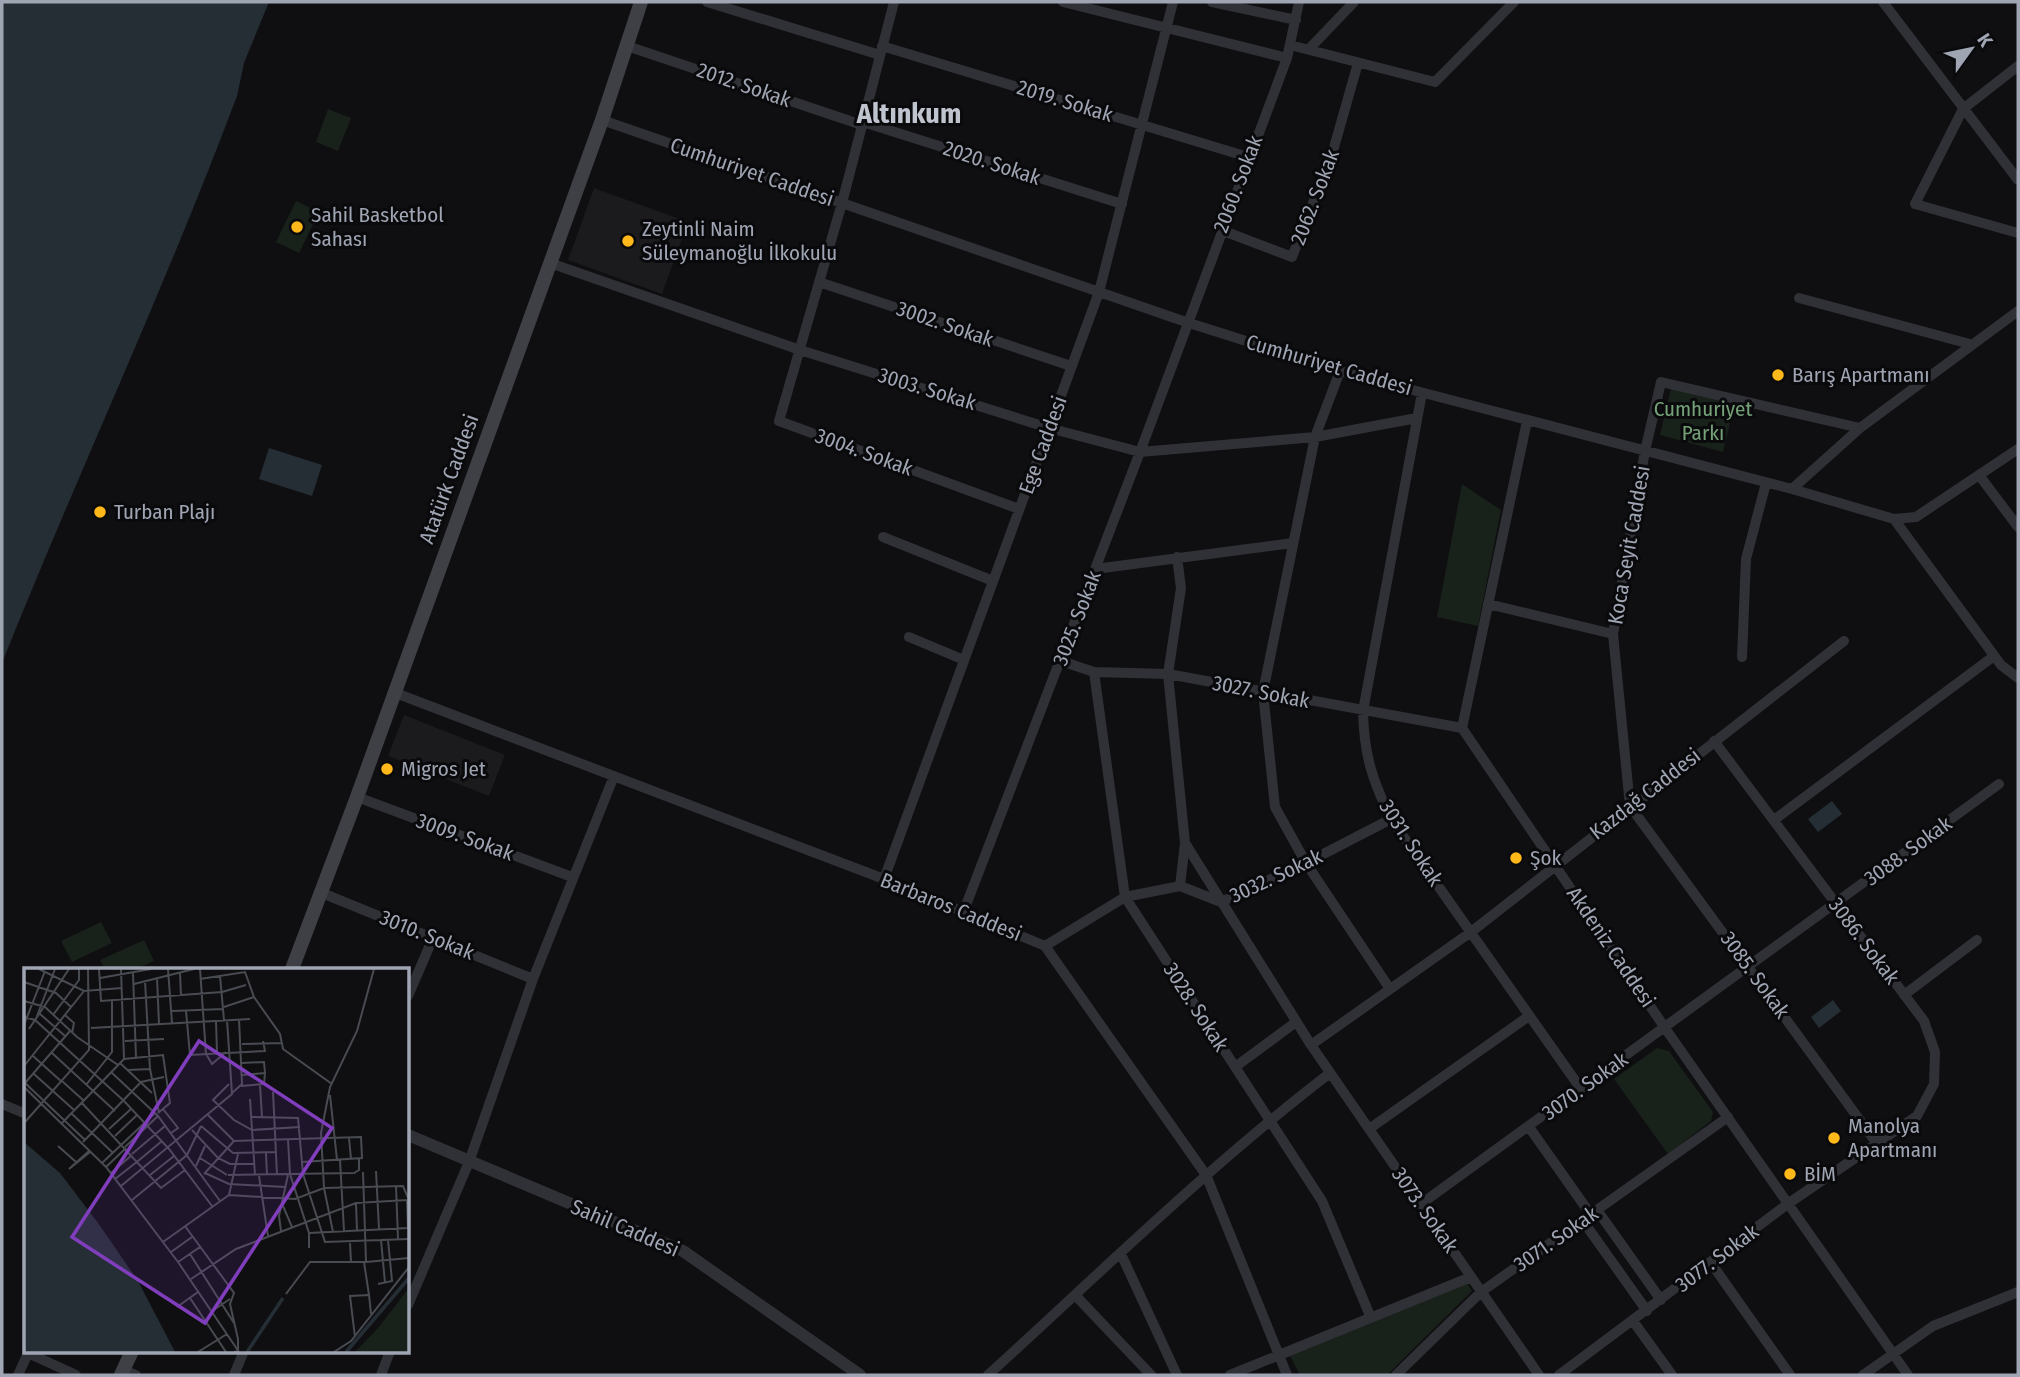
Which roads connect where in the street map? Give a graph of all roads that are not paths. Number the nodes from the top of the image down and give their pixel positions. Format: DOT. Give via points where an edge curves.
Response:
graph roads {
  1 [pos="641,2"];
  2 [pos="707,2"];
  3 [pos="894,2"];
  4 [pos="1063,2"];
  5 [pos="1173,2"];
  6 [pos="1212,2"];
  7 [pos="1299,2"];
  8 [pos="1354,2"];
  9 [pos="1514,2"];
  10 [pos="1882,2"];
  11 [pos="1296,20"];
  12 [pos="1166,28"];
  13 [pos="1290,45"];
  14 [pos="626,46"];
  15 [pos="1309,49"];
  16 [pos="881,51"];
  17 [pos="1287,58"];
  18 [pos="1358,63"];
  19 [pos="2018,66"];
  20 [pos="1963,109"];
  21 [pos="602,120"];
  22 [pos="862,123"];
  23 [pos="1141,124"];
  24 [pos="1248,158"];
  25 [pos="2018,180"];
  26 [pos="842,203"];
  27 [pos="1122,204"];
  28 [pos="1221,230"];
  29 [pos="2018,233"];
  30 [pos="550,262"];
  31 [pos="819,282"];
  32 [pos="1099,292"];
  33 [pos="1799,298"];
  34 [pos="2018,311"];
  35 [pos="1186,322"];
  36 [pos="1970,344"];
  37 [pos="800,350"];
  38 [pos="1071,366"];
  39 [pos="1340,371"];
  40 [pos="1422,393"];
  41 [pos="1417,418"];
  42 [pos="1527,422"];
  43 [pos="1049,428"];
  44 [pos="1860,428"];
  45 [pos="1315,437"];
  46 [pos="2018,449"];
  47 [pos="1140,452"];
  48 [pos="1644,452"];
  49 [pos="1979,475"];
  50 [pos="1766,483"];
  51 [pos="1792,489"];
  52 [pos="1019,509"];
  53 [pos="1894,519"];
  54 [pos="2018,527"];
  55 [pos="883,537"];
  56 [pos="1293,543"];
  57 [pos="1177,557"];
  58 [pos="1096,569"];
  59 [pos="993,581"];
  60 [pos="1488,604"];
  61 [pos="1613,634"];
  62 [pos="909,637"];
  63 [pos="1844,641"];
  64 [pos="1994,656"];
  65 [pos="1742,657"];
  66 [pos="964,660"];
  67 [pos="1061,661"];
  68 [pos="1094,672"];
  69 [pos="1168,674"];
  70 [pos="2018,678"];
  71 [pos="393,692"];
  72 [pos="1263,692"];
  73 [pos="1363,711"];
  74 [pos="1462,728"];
  75 [pos="1714,741"];
  76 [pos="614,776"];
  77 [pos="2000,784"];
  78 [pos="357,797"];
  79 [pos="1630,806"];
  80 [pos="1391,819"];
  81 [pos="1774,820"];
  82 [pos="1185,843"];
  83 [pos="1306,863"];
  84 [pos="1555,864"];
  85 [pos="572,877"];
  86 [pos="884,879"];
  87 [pos="1180,886"];
  88 [pos="322,892"];
  89 [pos="1125,897"];
  90 [pos="1220,902"];
  91 [pos="1836,904"];
  92 [pos="963,913"];
  93 [pos="1471,932"];
  94 [pos="433,937"];
  95 [pos="1977,940"];
  96 [pos="1045,946"];
  97 [pos="1749,967"];
  98 [pos="292,968"];
  99 [pos="533,979"];
  100 [pos="1390,989"];
  101 [pos="410,991"];
  102 [pos="1904,995"];
  103 [pos="1529,1016"];
  104 [pos="1296,1022"];
  105 [pos="1665,1028"];
  106 [pos="1311,1045"];
  107 [pos="1235,1067"];
  108 [pos="1330,1073"];
  109 [pos="1581,1088"];
  110 [pos="2,1104"];
  111 [pos="24,1113"];
  112 [pos="1728,1117"];
  113 [pos="1269,1120"];
  114 [pos="1528,1126"];
  115 [pos="1369,1129"];
  116 [pos="410,1136"];
  117 [pos="1878,1145"];
  118 [pos="469,1162"];
  119 [pos="1206,1175"];
  120 [pos="1788,1203"];
  121 [pos="1421,1204"];
  122 [pos="1590,1215"];
  123 [pos="1121,1254"];
  124 [pos="1711,1263"];
  125 [pos="1471,1277"];
  126 [pos="1481,1292"];
  127 [pos="2018,1292"];
  128 [pos="1076,1296"];
  129 [pos="410,1300"];
  130 [pos="1661,1300"];
  131 [pos="1647,1311"];
  132 [pos="1371,1318"];
  133 [pos="1633,1321"];
  134 [pos="28,1352"];
  135 [pos="132,1352"];
  136 [pos="244,1352"];
  137 [pos="390,1352"];
  138 [pos="1894,1353"];
  139 [pos="1277,1356"];
  140 [pos="127,1373"];
  141 [pos="18,1375"];
  142 [pos="76,1375"];
  143 [pos="234,1375"];
  144 [pos="381,1375"];
  145 [pos="860,1375"];
  146 [pos="988,1375"];
  147 [pos="1151,1375"];
  148 [pos="1177,1375"];
  149 [pos="1231,1375"];
  150 [pos="1287,1375"];
  151 [pos="1396,1375"];
  152 [pos="1539,1375"];
  153 [pos="1559,1375"];
  154 [pos="1672,1375"];
  155 [pos="1790,1375"];
  156 [pos="1863,1375"];
  157 [pos="1908,1375"];
  1 -- 14 [label="main road, Atatürk Caddesi"];
  2 -- 16 [label="street, 2019. Sokak"];
  3 -- 16 [label="street"];
  4 -- 12 [label="street"];
  5 -- 12 [label="street, Ege Caddesi"];
  6 -- 11 [label="street"];
  7 -- 11 [label="street, 2060. Sokak"];
  8 -- 15 [label="street"];
  9 -- 18 [label="street" via="1435,82"];
  10 -- 20 [label="street"];
  11 -- 13 [label="street, 2060. Sokak"];
  12 -- 17 [label="street"];
  12 -- 23 [label="street, Ege Caddesi"];
  13 -- 15 [label="street"];
  13 -- 17 [label="street, 2060. Sokak"];
  14 -- 21 [label="main road, Atatürk Caddesi"];
  14 -- 22 [label="street, 2012. Sokak"];
  15 -- 18 [label="street"];
  16 -- 22 [label="street"];
  16 -- 23 [label="street, 2019. Sokak"];
  17 -- 24 [label="street, 2060. Sokak"];
  18 -- 28 [label="street, 2062. Sokak" via="1333,151 1292,257"];
  19 -- 20 [label="street"];
  20 -- 25 [label="street"];
  20 -- 29 [label="street" via="1915,204"];
  21 -- 26 [label="street, Cumhuriyet Caddesi"];
  21 -- 30 [label="main road, Atatürk Caddesi"];
  22 -- 26 [label="street"];
  22 -- 27 [label="street, 2020. Sokak"];
  23 -- 24 [label="street, 2019. Sokak"];
  23 -- 27 [label="street, Ege Caddesi"];
  24 -- 28 [label="street, 2060. Sokak"];
  26 -- 31 [label="street"];
  26 -- 32 [label="street, Cumhuriyet Caddesi"];
  27 -- 32 [label="street, Ege Caddesi"];
  28 -- 35 [label="street, 2060. Sokak"];
  30 -- 37 [label="street, 3003. Sokak"];
  30 -- 71 [label="main road, Atatürk Caddesi"];
  31 -- 37 [label="street"];
  31 -- 38 [label="street, 3002. Sokak"];
  32 -- 35 [label="street, Cumhuriyet Caddesi"];
  32 -- 38 [label="street, Ege Caddesi"];
  33 -- 36 [label="street"];
  34 -- 36 [label="street"];
  35 -- 39 [label="street, Cumhuriyet Caddesi"];
  35 -- 47 [label="street, 3025. Sokak"];
  36 -- 44 [label="street"];
  37 -- 43 [label="street, 3003. Sokak"];
  37 -- 52 [label="street, 3004. Sokak" via="779,421"];
  38 -- 43 [label="street, Ege Caddesi"];
  39 -- 40 [label="street, Cumhuriyet Caddesi"];
  39 -- 45 [label="street"];
  40 -- 41 [label="street, 3031. Sokak"];
  40 -- 42 [label="street, Cumhuriyet Caddesi"];
  41 -- 45 [label="street, 3003. Sokak"];
  41 -- 73 [label="street, 3031. Sokak"];
  42 -- 48 [label="street, Cumhuriyet Caddesi"];
  42 -- 60 [label="street"];
  43 -- 47 [label="street, 3003. Sokak"];
  43 -- 52 [label="street, Ege Caddesi"];
  44 -- 48 [label="street, Koca Seyit Caddesi" via="1661,382"];
  44 -- 51 [label="street"];
  45 -- 47 [label="street, 3003. Sokak"];
  45 -- 56 [label="street"];
  46 -- 49 [label="street"];
  47 -- 58 [label="street, 3025. Sokak"];
  48 -- 50 [label="street, Cumhuriyet Caddesi"];
  48 -- 61 [label="street, Koca Seyit Caddesi"];
  49 -- 53 [label="street" via="1916,517"];
  49 -- 54 [label="street"];
  50 -- 51 [label="street, Cumhuriyet Caddesi"];
  50 -- 65 [label="street" via="1746,559"];
  51 -- 53 [label="street, Cumhuriyet Caddesi"];
  52 -- 59 [label="street, Ege Caddesi"];
  53 -- 64 [label="street"];
  55 -- 59 [label="street"];
  56 -- 57 [label="street"];
  56 -- 72 [label="street"];
  57 -- 58 [label="street"];
  57 -- 69 [label="street" via="1181,589"];
  58 -- 67 [label="street, 3025. Sokak"];
  59 -- 66 [label="street, Ege Caddesi"];
  60 -- 61 [label="street"];
  60 -- 74 [label="street"];
  61 -- 79 [label="street, Koca Seyit Caddesi"];
  62 -- 66 [label="street"];
  63 -- 75 [label="street, Kazdağ Caddesi"];
  64 -- 70 [label="street"];
  64 -- 81 [label="street"];
  66 -- 86 [label="street, Ege Caddesi"];
  67 -- 68 [label="street, 3027. Sokak"];
  67 -- 92 [label="street, 3025. Sokak"];
  68 -- 69 [label="street, 3027. Sokak"];
  68 -- 89 [label="street, 3028. Sokak"];
  69 -- 72 [label="street, 3027. Sokak"];
  69 -- 82 [label="street"];
  71 -- 76 [label="street, Barbaros Caddesi"];
  71 -- 78 [label="main road, Atatürk Caddesi"];
  72 -- 73 [label="street, 3027. Sokak"];
  72 -- 83 [label="street" via="1275,807"];
  73 -- 74 [label="street, 3027. Sokak"];
  73 -- 80 [label="street, 3031. Sokak" via="1370,776"];
  74 -- 84 [label="street, Akdeniz Caddesi"];
  75 -- 79 [label="street, Kazdağ Caddesi"];
  75 -- 81 [label="street, 3086. Sokak"];
  76 -- 85 [label="street"];
  76 -- 86 [label="street, Barbaros Caddesi"];
  77 -- 91 [label="street, 3088. Sokak"];
  78 -- 85 [label="street, 3009. Sokak"];
  78 -- 88 [label="main road, Atatürk Caddesi"];
  79 -- 84 [label="street, Kazdağ Caddesi"];
  79 -- 97 [label="street, 3085. Sokak"];
  80 -- 83 [label="street, 3032. Sokak"];
  80 -- 93 [label="street, 3031. Sokak"];
  81 -- 91 [label="street, 3086. Sokak"];
  82 -- 87 [label="street"];
  82 -- 90 [label="street, 3073. Sokak"];
  83 -- 90 [label="street, 3032. Sokak"];
  83 -- 100 [label="street"];
  84 -- 93 [label="street, Kazdağ Caddesi"];
  84 -- 105 [label="street, Akdeniz Caddesi"];
  85 -- 99 [label="street"];
  86 -- 92 [label="street, Barbaros Caddesi"];
  87 -- 89 [label="street"];
  87 -- 90 [label="street, 3032. Sokak"];
  88 -- 94 [label="street, 3010. Sokak"];
  88 -- 98 [label="main road, Atatürk Caddesi"];
  89 -- 96 [label="street"];
  89 -- 107 [label="street, 3028. Sokak"];
  90 -- 104 [label="street, 3073. Sokak"];
  91 -- 97 [label="street, 3088. Sokak"];
  91 -- 102 [label="street, 3086. Sokak"];
  92 -- 96 [label="street, Barbaros Caddesi"];
  93 -- 100 [label="street, Kazdağ Caddesi"];
  93 -- 103 [label="street, 3031. Sokak"];
  94 -- 99 [label="street, 3010. Sokak"];
  94 -- 101 [label="street"];
  95 -- 102 [label="street"];
  96 -- 119 [label="street, Barbaros Caddesi"];
  97 -- 105 [label="street, 3070. Sokak"];
  97 -- 117 [label="street, 3085. Sokak"];
  99 -- 118 [label="street"];
  100 -- 106 [label="street, Kazdağ Caddesi"];
  102 -- 117 [label="street, 3086. Sokak" via="1924,1021 1935,1052 1934,1084 1917,1116"];
  103 -- 109 [label="street, 3031. Sokak"];
  103 -- 115 [label="street"];
  104 -- 106 [label="street, 3073. Sokak"];
  104 -- 107 [label="street"];
  105 -- 109 [label="street, 3070. Sokak"];
  105 -- 112 [label="street, Akdeniz Caddesi"];
  106 -- 108 [label="street, 3073. Sokak"];
  107 -- 113 [label="street, 3028. Sokak"];
  108 -- 113 [label="street"];
  108 -- 115 [label="street, 3073. Sokak"];
  109 -- 114 [label="street, 3070. Sokak"];
  110 -- 111 [label="street"];
  112 -- 120 [label="street, Akdeniz Caddesi"];
  112 -- 122 [label="street, 3071. Sokak"];
  113 -- 119 [label="street"];
  113 -- 132 [label="street, 3028. Sokak" via="1322,1201"];
  114 -- 121 [label="street, 3070. Sokak"];
  114 -- 122 [label="street"];
  115 -- 121 [label="street, 3073. Sokak"];
  116 -- 118 [label="street, Sahil Caddesi"];
  117 -- 120 [label="street, 3077. Sokak"];
  118 -- 129 [label="street"];
  118 -- 145 [label="street, Sahil Caddesi" via="683,1251"];
  119 -- 123 [label="street"];
  119 -- 139 [label="street, Barbaros Caddesi"];
  120 -- 124 [label="street, 3077. Sokak"];
  120 -- 138 [label="street, Akdeniz Caddesi"];
  121 -- 125 [label="street, 3073. Sokak"];
  122 -- 126 [label="street, 3071. Sokak"];
  122 -- 130 [label="street"];
  122 -- 131 [label="street"];
  123 -- 128 [label="street"];
  123 -- 148 [label="street"];
  124 -- 130 [label="street, 3077. Sokak"];
  124 -- 155 [label="street"];
  125 -- 126 [label="street, 3073. Sokak"];
  125 -- 132 [label="street"];
  126 -- 151 [label="street, 3071. Sokak"];
  126 -- 152 [label="street, 3073. Sokak"];
  127 -- 138 [label="street" via="1933,1326"];
  128 -- 146 [label="street"];
  128 -- 147 [label="street"];
  130 -- 131 [label="street, 3077. Sokak"];
  131 -- 133 [label="street, 3077. Sokak"];
  132 -- 139 [label="street"];
  133 -- 153 [label="street, 3077. Sokak"];
  133 -- 154 [label="street"];
  134 -- 141 [label="street"];
  134 -- 142 [label="street"];
  135 -- 140 [label="main road"];
  136 -- 143 [label="street"];
  137 -- 144 [label="street"];
  138 -- 156 [label="street"];
  138 -- 157 [label="street, Akdeniz Caddesi"];
  139 -- 149 [label="street"];
  139 -- 150 [label="street, Barbaros Caddesi"];
}
